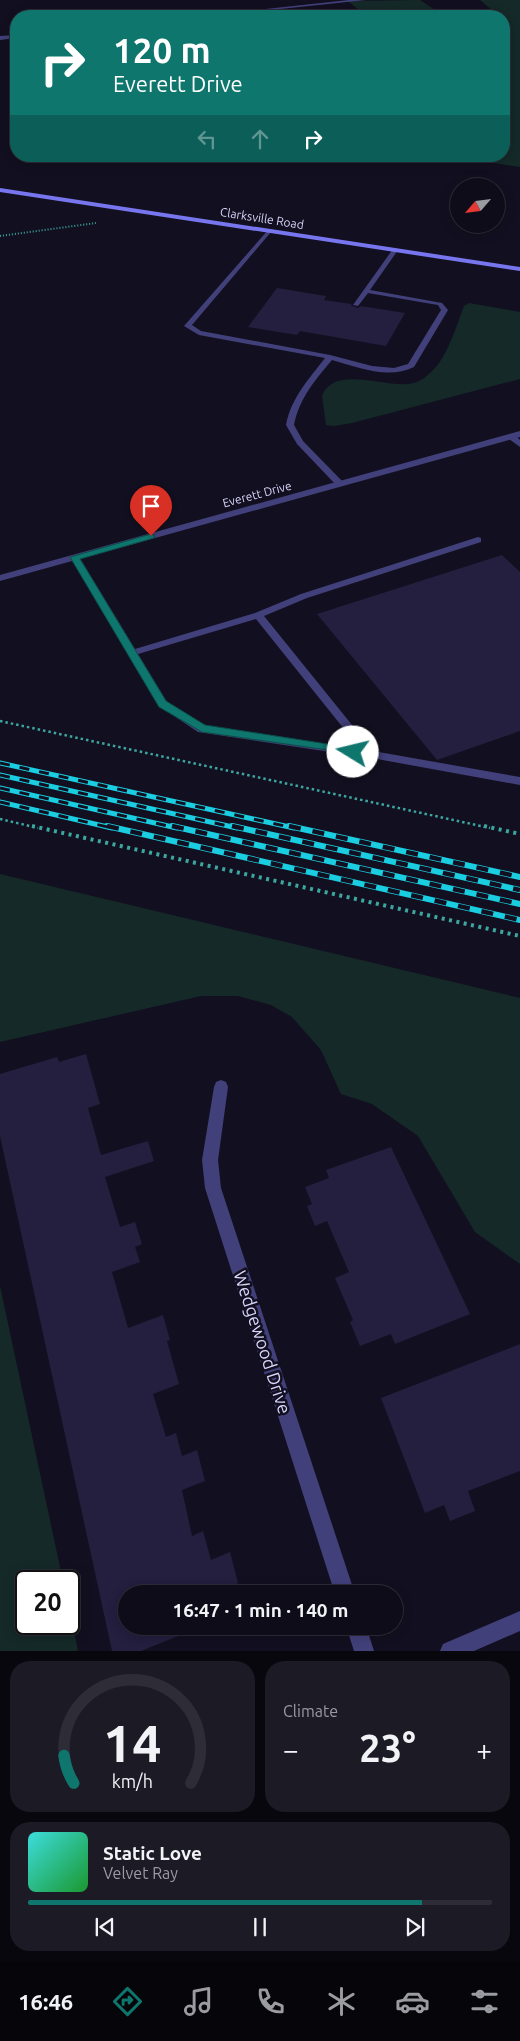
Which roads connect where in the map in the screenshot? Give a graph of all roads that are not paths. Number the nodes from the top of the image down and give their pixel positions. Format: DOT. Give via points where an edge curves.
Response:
graph roads {
  1 [pos="364,0"];
  2 [pos="325,2"];
  3 [pos="255,10"];
  4 [pos="0,190"];
  5 [pos="269,231"];
  6 [pos="395,250"];
  7 [pos="520,269"];
  8 [pos="365,291"];
  9 [pos="356,305"];
  10 [pos="330,357"];
  11 [pos="516,436"];
  12 [pos="520,445"];
  13 [pos="340,484"];
  14 [pos="478,540"];
  15 [pos="75,557"];
  16 [pos="0,578"];
  17 [pos="258,615"];
  18 [pos="132,653"];
  19 [pos="371,755"];
  20 [pos="520,781"];
  21 [pos="221,1087"];
  22 [pos="342,1585"];
  23 [pos="520,1621"];
  24 [pos="359,1635"];
  25 [pos="364,1651"];
  26 [pos="450,1651"];
  1 -- 2 [label="street"];
  2 -- 3 [label="street"];
  4 -- 5 [label="street, Clarksville Road"];
  5 -- 6 [label="street, Clarksville Road"];
  5 -- 10 [label="lane" via="188,326 199,333"];
  6 -- 7 [label="street, Clarksville Road"];
  6 -- 8 [label="lane"];
  8 -- 9 [label="lane"];
  8 -- 10 [label="lane" via="432,302 445,310 406,369 389,370"];
  10 -- 13 [label="lane" via="301,395 293,409 290,425 300,442"];
  11 -- 12 [label="lane"];
  11 -- 13 [label="street, Everett Drive"];
  13 -- 15 [label="street, Everett Drive"];
  14 -- 17 [label="lane"];
  15 -- 16 [label="street, Everett Drive"];
  15 -- 18 [label="lane"];
  17 -- 18 [label="lane"];
  17 -- 19 [label="lane"];
  18 -- 19 [label="lane" via="163,704 202,728"];
  19 -- 20 [label="lane"];
  21 -- 22 [label="street, Wedgewood Drive" via="210,1160 213,1188"];
  23 -- 26 [label="street"];
  24 -- 25 [label="street"];
}
